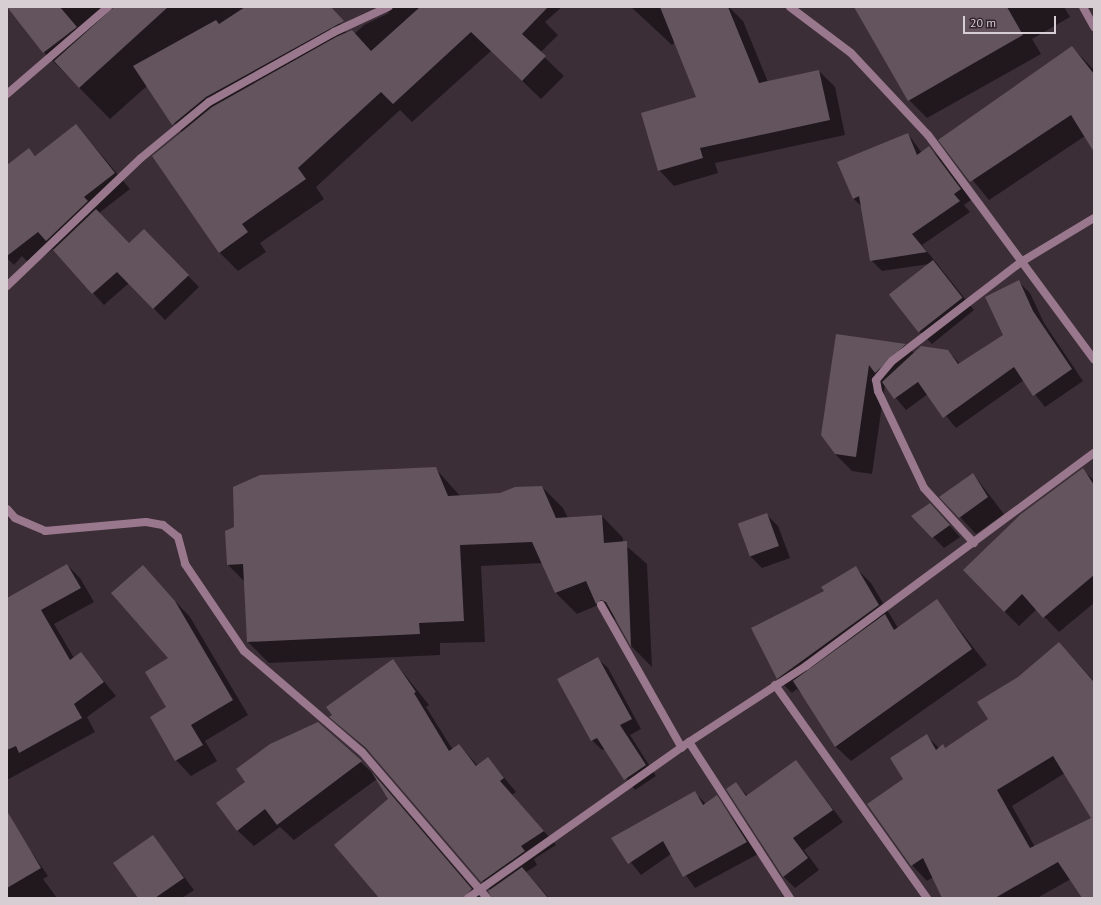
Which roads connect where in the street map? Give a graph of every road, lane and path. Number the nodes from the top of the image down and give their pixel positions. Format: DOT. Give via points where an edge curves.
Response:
graph roads {
  1 [pos="108,7"];
  2 [pos="388,7"];
  3 [pos="790,7"];
  4 [pos="1083,7"];
  5 [pos="1094,27"];
  6 [pos="7,94"];
  7 [pos="1094,218"];
  8 [pos="1021,262"];
  9 [pos="7,286"];
  10 [pos="1094,359"];
  11 [pos="1094,453"];
  12 [pos="7,509"];
  13 [pos="974,543"];
  14 [pos="601,604"];
  15 [pos="774,685"];
  16 [pos="690,742"];
  17 [pos="682,748"];
  18 [pos="480,889"];
  19 [pos="468,898"];
  20 [pos="487,898"];
  21 [pos="790,898"];
  22 [pos="926,898"];
  1 -- 6 [label="street"];
  2 -- 9 [label="street" via="334,32 209,102 141,158"];
  3 -- 8 [label="street" via="851,53 928,135"];
  4 -- 5 [label="street"];
  7 -- 8 [label="street"];
  8 -- 10 [label="street"];
  8 -- 13 [label="street" via="892,360 879,372 876,380 878,391 924,488"];
  11 -- 13 [label="street"];
  12 -- 18 [label="street" via="15,518 45,531 146,522 163,525 178,537 185,564 244,651 362,752"];
  13 -- 15 [label="street" via="806,666"];
  14 -- 17 [label="street"];
  15 -- 16 [label="street"];
  15 -- 22 [label="street"];
  16 -- 17 [label="street"];
  16 -- 21 [label="street"];
  17 -- 18 [label="street"];
  18 -- 19 [label="street"];
  18 -- 20 [label="street"];
}
